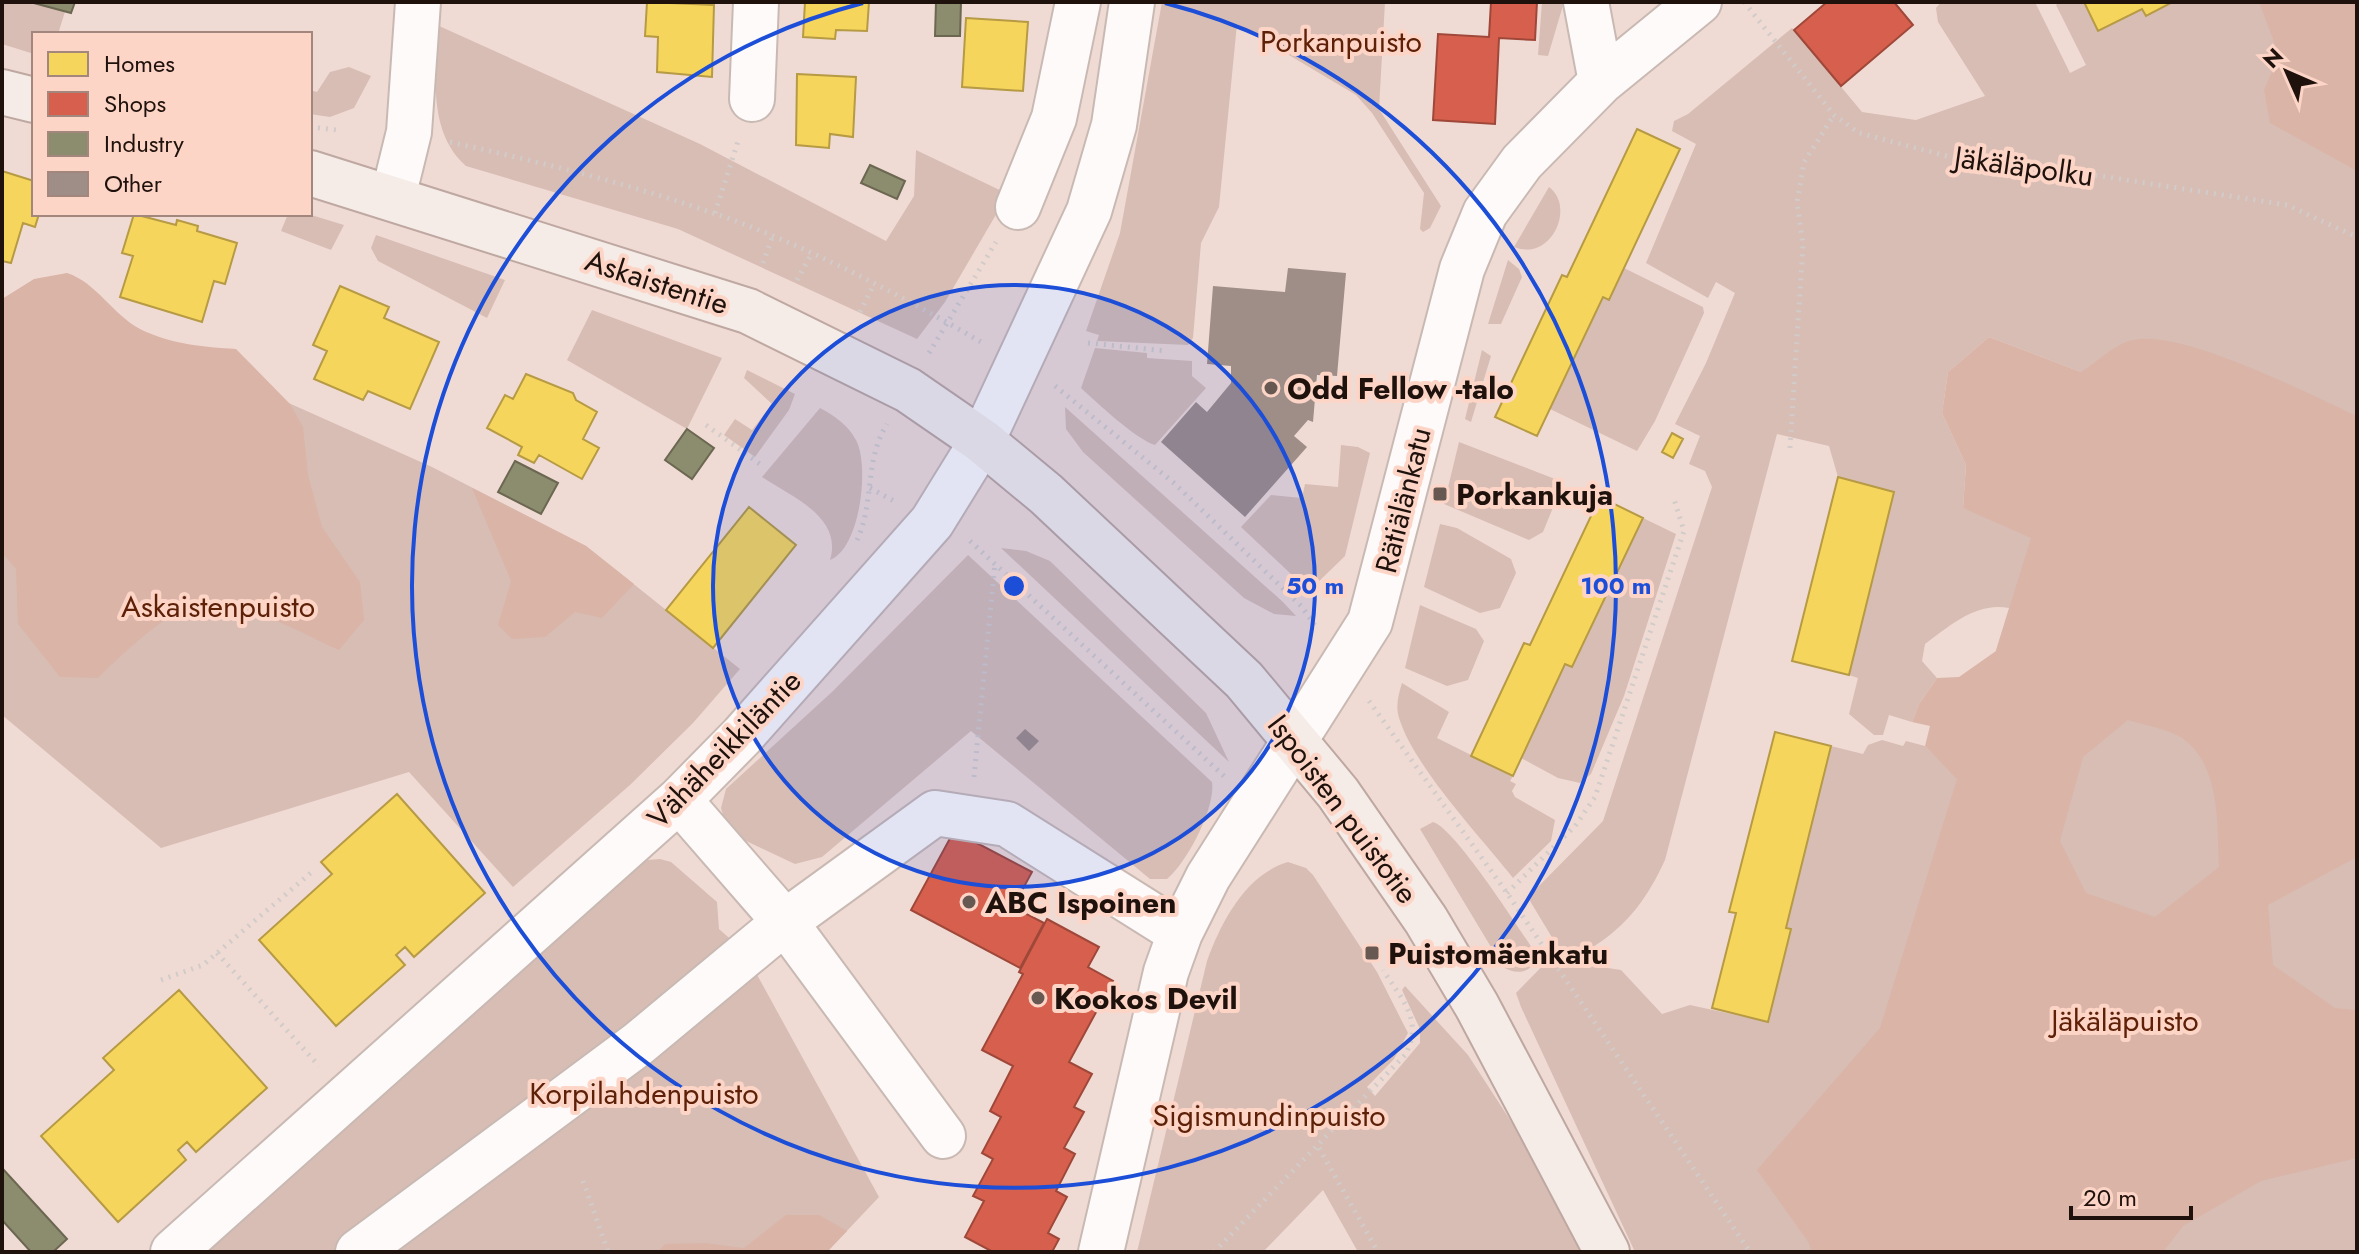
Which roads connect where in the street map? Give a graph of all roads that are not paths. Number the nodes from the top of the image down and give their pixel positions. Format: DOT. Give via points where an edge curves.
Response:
graph roads {
  1 [pos="418,2"];
  2 [pos="756,2"];
  3 [pos="1078,2"];
  4 [pos="1132,2"];
  5 [pos="1586,2"];
  6 [pos="1699,2"];
  7 [pos="1601,82"];
  8 [pos="2,92"];
  9 [pos="752,99"];
  10 [pos="32,100"];
  11 [pos="1054,118"];
  12 [pos="1114,125"];
  13 [pos="312,174"];
  14 [pos="393,197"];
  15 [pos="1018,207"];
  16 [pos="982,441"];
  17 [pos="1295,737"];
  18 [pos="679,800"];
  19 [pos="785,922"];
  20 [pos="1180,933"];
  21 [pos="943,1136"];
  22 [pos="173,1252"];
  23 [pos="358,1252"];
  24 [pos="1101,1252"];
  25 [pos="1607,1252"];
  1 -- 14 [label="street" via="409,132"];
  2 -- 9 [label="street"];
  3 -- 11 [label="street"];
  4 -- 12 [label="street, Vähäheikkiläntie"];
  5 -- 7 [label="street"];
  6 -- 7 [label="street, Rätiälänkatu"];
  7 -- 17 [label="street, Rätiälänkatu" via="1522,162 1485,213 1462,269 1370,622"];
  8 -- 10 [label="main road"];
  11 -- 12 [label="street"];
  11 -- 15 [label="street"];
  12 -- 16 [label="street, Vähäheikkiläntie" via="1089,211"];
  13 -- 14 [label="main road, Askaistentie"];
  14 -- 16 [label="main road, Askaistentie" via="748,311 886,377"];
  16 -- 17 [label="main road, Ispoisten puistotie" via="1099,542 1244,680"];
  16 -- 18 [label="street, Vähäheikkiläntie" via="932,522"];
  17 -- 20 [label="street" via="1208,877"];
  17 -- 25 [label="main road, Ispoisten puistotie" via="1429,926"];
  18 -- 19 [label="street"];
  18 -- 22 [label="street, Vähäheikkiläntie"];
  19 -- 20 [label="street" via="935,813 1007,824"];
  19 -- 21 [label="street"];
  19 -- 23 [label="street" via="638,1044"];
  20 -- 24 [label="street" via="1166,972"];
}
